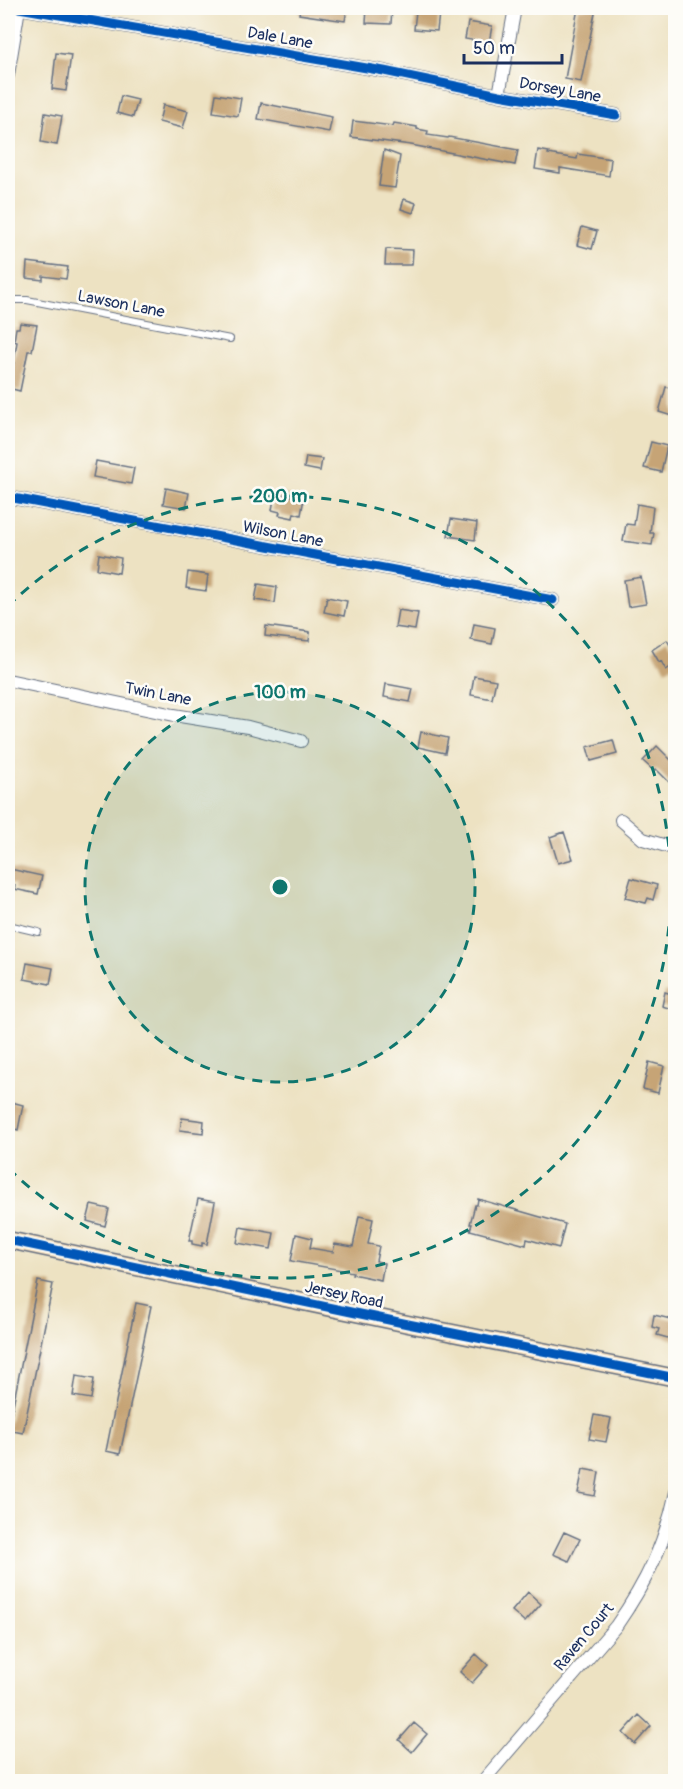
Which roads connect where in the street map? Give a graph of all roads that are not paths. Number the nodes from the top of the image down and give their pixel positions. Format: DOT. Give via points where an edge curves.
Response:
graph roads {
  1 [pos="19,8"];
  2 [pos="515,8"];
  3 [pos="8,75"];
  4 [pos="499,95"];
  5 [pos="616,115"];
  6 [pos="8,300"];
  7 [pos="230,339"];
  8 [pos="8,497"];
  9 [pos="553,600"];
  10 [pos="8,680"];
  11 [pos="301,741"];
  12 [pos="621,820"];
  13 [pos="675,849"];
  14 [pos="8,925"];
  15 [pos="38,932"];
  16 [pos="8,1240"];
  17 [pos="675,1378"];
  18 [pos="675,1492"];
  19 [pos="482,1782"];
  1 -- 3 [label="street"];
  1 -- 4 [label="street, Dale Lane" via="384,71"];
  2 -- 4 [label="street"];
  4 -- 5 [label="street, Dorsey Lane"];
  6 -- 7 [label="lane, Lawson Lane" via="27,300"];
  8 -- 9 [label="street, Wilson Lane"];
  10 -- 11 [label="street, Twin Lane" via="174,715 248,726"];
  12 -- 13 [label="street" via="643,839"];
  14 -- 15 [label="lane"];
  16 -- 17 [label="street, Jersey Road"];
  18 -- 19 [label="street, Raven Court" via="667,1531 632,1604"];
}
